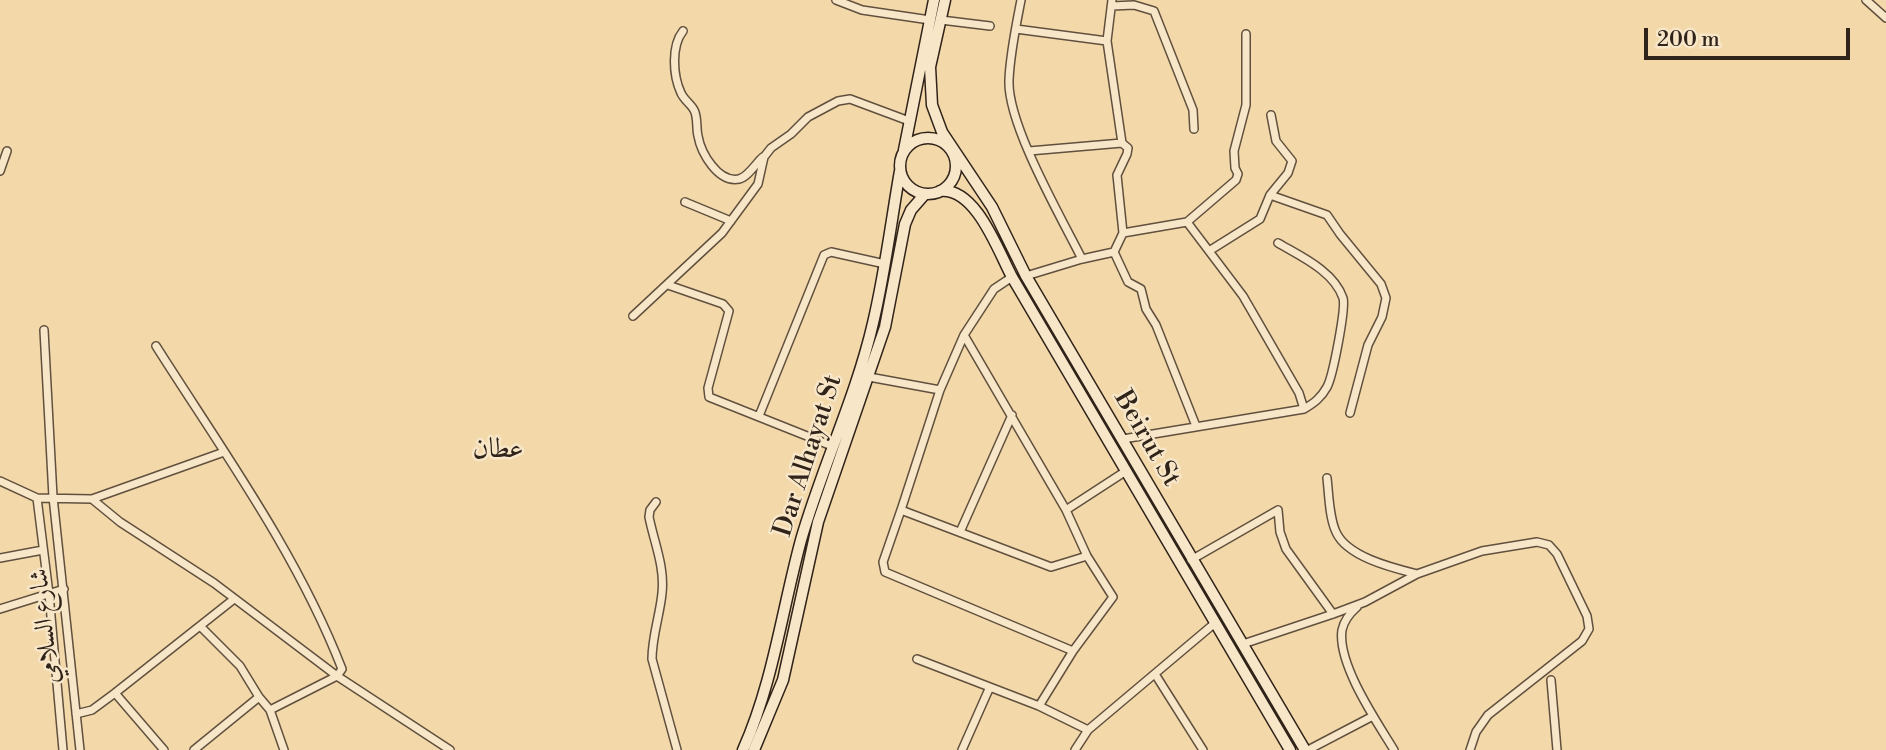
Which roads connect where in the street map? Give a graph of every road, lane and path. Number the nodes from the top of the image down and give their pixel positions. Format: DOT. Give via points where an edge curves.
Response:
graph roads {
  1 [pos="836,0"];
  2 [pos="934,0"];
  3 [pos="945,0"];
  4 [pos="1021,0"];
  5 [pos="1866,0"];
  6 [pos="1112,3"];
  7 [pos="1886,18"];
  8 [pos="935,20"];
  9 [pos="990,26"];
  10 [pos="1016,29"];
  11 [pos="683,31"];
  12 [pos="1246,34"];
  13 [pos="1107,41"];
  14 [pos="1271,115"];
  15 [pos="909,121"];
  16 [pos="1194,129"];
  17 [pos="1122,143"];
  18 [pos="952,149"];
  19 [pos="904,150"];
  20 [pos="7,151"];
  21 [pos="1029,151"];
  22 [pos="764,157"];
  23 [pos="0,171"];
  24 [pos="900,171"];
  25 [pos="940,191"];
  26 [pos="925,194"];
  27 [pos="1270,195"];
  28 [pos="685,202"];
  29 [pos="731,221"];
  30 [pos="1187,222"];
  31 [pos="1123,233"];
  32 [pos="1278,243"];
  33 [pos="1209,251"];
  34 [pos="1114,252"];
  35 [pos="1082,259"];
  36 [pos="885,264"];
  37 [pos="1026,276"];
  38 [pos="1012,277"];
  39 [pos="668,285"];
  40 [pos="632,316"];
  41 [pos="44,330"];
  42 [pos="964,335"];
  43 [pos="156,346"];
  44 [pos="864,376"];
  45 [pos="940,390"];
  46 [pos="1304,408"];
  47 [pos="1350,412"];
  48 [pos="1012,415"];
  49 [pos="759,416"];
  50 [pos="1196,426"];
  51 [pos="1110,431"];
  52 [pos="1123,439"];
  53 [pos="832,446"];
  54 [pos="224,452"];
  55 [pos="1126,471"];
  56 [pos="1327,478"];
  57 [pos="0,481"];
  58 [pos="53,497"];
  59 [pos="37,498"];
  60 [pos="92,499"];
  61 [pos="656,502"];
  62 [pos="901,510"];
  63 [pos="1066,510"];
  64 [pos="960,532"];
  65 [pos="43,550"];
  66 [pos="1087,556"];
  67 [pos="0,558"];
  68 [pos="1191,560"];
  69 [pos="1417,574"];
  70 [pos="64,589"];
  71 [pos="49,594"];
  72 [pos="234,599"];
  73 [pos="1365,601"];
  74 [pos="0,609"];
  75 [pos="1333,614"];
  76 [pos="1215,623"];
  77 [pos="201,627"];
  78 [pos="1243,643"];
  79 [pos="1073,651"];
  80 [pos="917,659"];
  81 [pos="1154,674"];
  82 [pos="337,676"];
  83 [pos="1551,680"];
  84 [pos="989,689"];
  85 [pos="1268,689"];
  86 [pos="115,693"];
  87 [pos="1258,695"];
  88 [pos="259,698"];
  89 [pos="1039,706"];
  90 [pos="270,710"];
  91 [pos="76,714"];
  92 [pos="1373,716"];
  93 [pos="1088,730"];
  94 [pos="63,750"];
  95 [pos="80,750"];
  96 [pos="164,750"];
  97 [pos="194,750"];
  98 [pos="284,750"];
  99 [pos="450,750"];
  100 [pos="677,750"];
  101 [pos="744,750"];
  102 [pos="754,750"];
  103 [pos="962,750"];
  104 [pos="1074,750"];
  105 [pos="1203,750"];
  106 [pos="1290,750"];
  107 [pos="1306,750"];
  108 [pos="1394,750"];
  109 [pos="1470,750"];
  110 [pos="1557,750"];
  1 -- 8 [label="street" via="862,10"];
  2 -- 8 [label="main road"];
  3 -- 8 [label="main road"];
  4 -- 10 [label="street"];
  5 -- 7 [label="street"];
  6 -- 13 [label="street"];
  6 -- 16 [label="street" via="1154,11 1193,110"];
  8 -- 9 [label="street"];
  8 -- 15 [label="main road"];
  8 -- 18 [label="main road, Beirut St" via="932,105"];
  10 -- 13 [label="street"];
  10 -- 21 [label="street" via="1008,82"];
  11 -- 22 [label="street" via="674,49 677,78 680,92 694,109 697,135 709,164 738,179"];
  12 -- 30 [label="street" via="1246,105 1234,151 1237,177"];
  13 -- 17 [label="street"];
  14 -- 27 [label="street" via="1276,141 1292,161"];
  15 -- 19 [label="main road"];
  15 -- 22 [label="street" via="850,99 838,100 808,117"];
  17 -- 21 [label="street"];
  17 -- 31 [label="street" via="1128,148 1117,175"];
  18 -- 19 [label="main road" via="928,137"];
  18 -- 25 [label="main road" via="954,178"];
  18 -- 37 [label="main road, Beirut St" via="992,207"];
  19 -- 24 [label="main road"];
  20 -- 23 [label="street"];
  21 -- 35 [label="street"];
  22 -- 29 [label="street" via="758,184"];
  24 -- 26 [label="main road" via="909,187"];
  24 -- 36 [label="main road, Dar Alhayat St"];
  25 -- 26 [label="main road"];
  25 -- 38 [label="main road, Beirut St" via="947,190 970,203"];
  26 -- 44 [label="main road, Dar Alhayat St" via="905,224 885,327"];
  27 -- 33 [label="street" via="1260,219"];
  27 -- 47 [label="street" via="1327,215 1381,284 1386,298 1382,317 1368,345"];
  28 -- 29 [label="street"];
  29 -- 39 [label="street"];
  30 -- 31 [label="street"];
  30 -- 33 [label="street"];
  31 -- 34 [label="street"];
  32 -- 46 [label="street" via="1312,263 1333,282 1343,299 1328,386 1317,402"];
  33 -- 46 [label="street" via="1249,306"];
  34 -- 35 [label="street"];
  34 -- 50 [label="street" via="1128,282 1141,289"];
  35 -- 37 [label="street"];
  36 -- 44 [label="main road, Dar Alhayat St"];
  36 -- 49 [label="street" via="831,252 824,255"];
  37 -- 51 [label="main road, Beirut St"];
  38 -- 42 [label="street" via="994,289"];
  38 -- 51 [label="main road, Beirut St"];
  39 -- 40 [label="street"];
  39 -- 49 [label="street" via="727,307 709,397"];
  41 -- 58 [label="street, شارع السلامي"];
  42 -- 45 [label="street"];
  42 -- 48 [label="street"];
  43 -- 54 [label="street"];
  44 -- 45 [label="street"];
  44 -- 53 [label="main road, Dar Alhayat St"];
  44 -- 102 [label="main road, Dar Alhayat St" via="818,522 783,680"];
  45 -- 62 [label="street"];
  46 -- 50 [label="street"];
  48 -- 63 [label="street"];
  48 -- 64 [label="street"];
  49 -- 53 [label="street"];
  50 -- 52 [label="street"];
  51 -- 52 [label="main road, Beirut St"];
  51 -- 55 [label="main road, Beirut St"];
  52 -- 68 [label="main road, Beirut St"];
  53 -- 101 [label="main road, Dar Alhayat St" via="801,542 764,696"];
  54 -- 60 [label="street"];
  54 -- 82 [label="street" via="278,539 330,637 342,669"];
  55 -- 63 [label="street"];
  55 -- 76 [label="main road, Beirut St"];
  56 -- 69 [label="street" via="1335,531 1343,542 1373,561"];
  57 -- 59 [label="street"];
  58 -- 59 [label="street"];
  58 -- 60 [label="street"];
  58 -- 70 [label="street, شارع السلامي"];
  59 -- 65 [label="street, شارع السلامي"];
  60 -- 72 [label="street"];
  61 -- 100 [label="street" via="649,517 663,591 652,659"];
  62 -- 64 [label="street"];
  62 -- 79 [label="street" via="883,562 885,572"];
  63 -- 66 [label="street"];
  64 -- 66 [label="street" via="1051,567"];
  65 -- 67 [label="street"];
  65 -- 71 [label="street, شارع السلامي"];
  66 -- 79 [label="street" via="1113,597"];
  68 -- 75 [label="street" via="1278,510 1286,549"];
  68 -- 78 [label="main road, Beirut St"];
  69 -- 73 [label="street"];
  69 -- 109 [label="street" via="1482,551 1537,542 1549,545 1557,554 1587,616 1589,629 1582,641 1488,715"];
  70 -- 71 [label="street"];
  70 -- 91 [label="street, شارع السلامي"];
  71 -- 74 [label="street"];
  71 -- 94 [label="street, شارع السلامي"];
  72 -- 77 [label="street"];
  72 -- 82 [label="street"];
  73 -- 75 [label="street"];
  73 -- 92 [label="street" via="1347,619 1342,637 1349,669"];
  75 -- 78 [label="street"];
  76 -- 81 [label="street"];
  76 -- 87 [label="main road, Beirut St"];
  77 -- 86 [label="street"];
  77 -- 88 [label="street" via="240,666"];
  78 -- 85 [label="main road, Beirut St"];
  79 -- 89 [label="street"];
  80 -- 84 [label="street"];
  81 -- 93 [label="street"];
  81 -- 105 [label="street"];
  82 -- 90 [label="street"];
  82 -- 99 [label="street"];
  83 -- 110 [label="street"];
  84 -- 89 [label="street"];
  84 -- 103 [label="street"];
  85 -- 87 [label="main road"];
  85 -- 107 [label="main road, Beirut St"];
  86 -- 91 [label="street"];
  86 -- 96 [label="street"];
  87 -- 106 [label="main road, Beirut St"];
  88 -- 90 [label="street"];
  88 -- 97 [label="street"];
  89 -- 93 [label="street"];
  90 -- 98 [label="street"];
  91 -- 95 [label="street, شارع السلامي"];
  92 -- 107 [label="street"];
  92 -- 108 [label="street"];
  93 -- 104 [label="street"];
}
